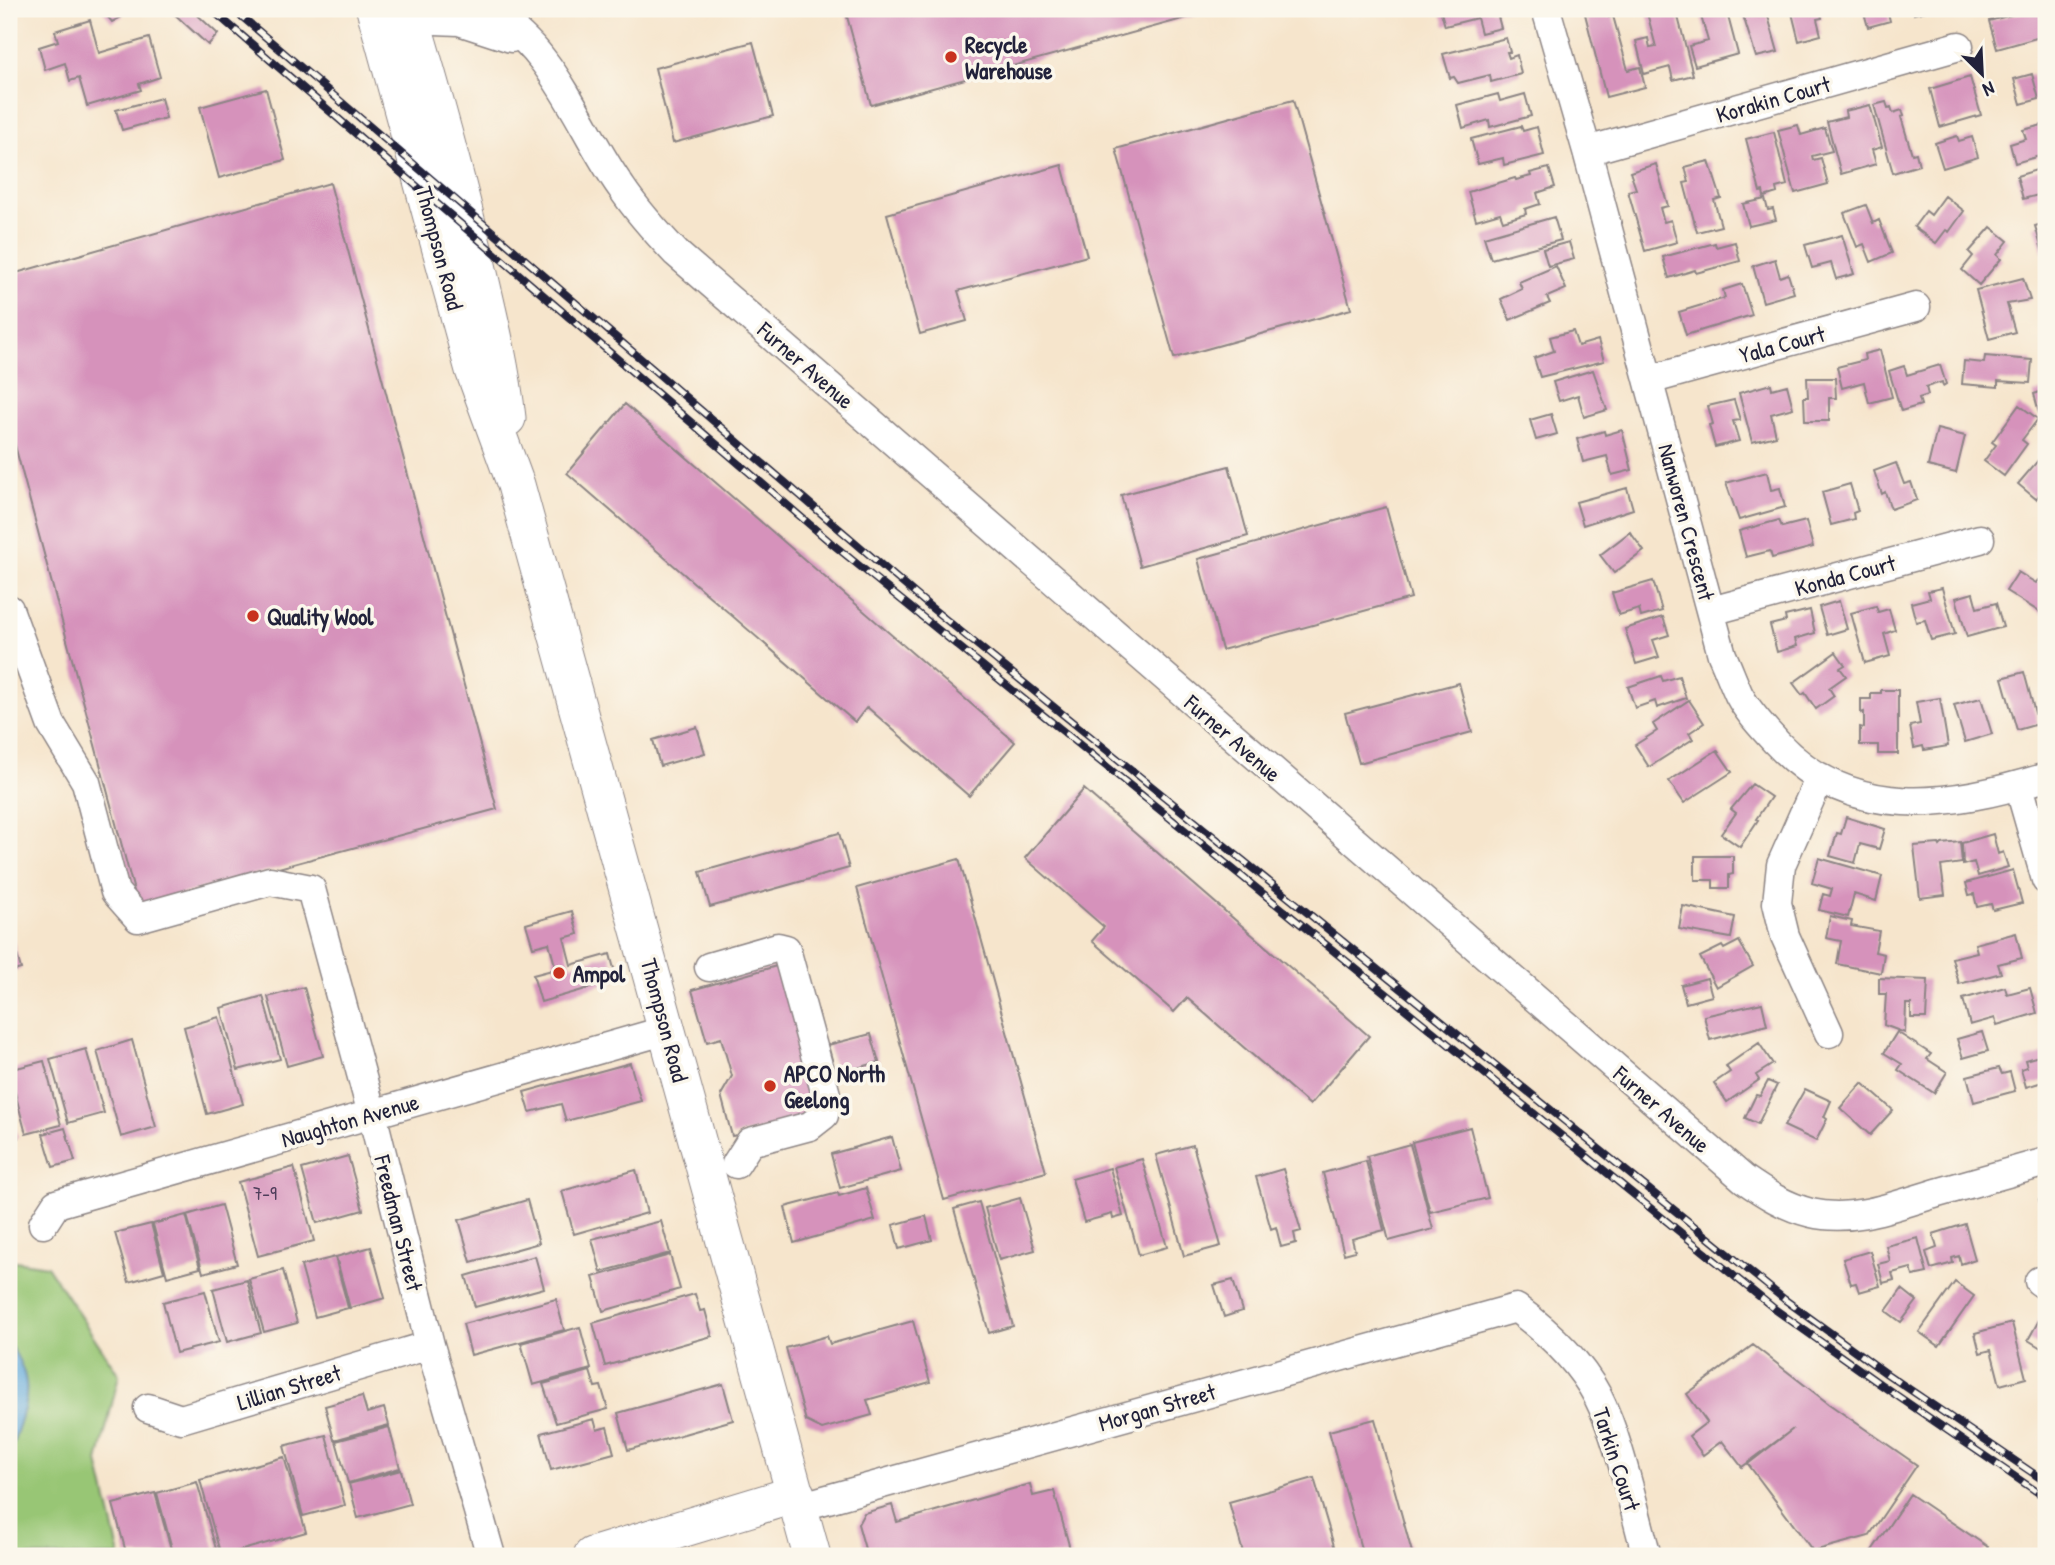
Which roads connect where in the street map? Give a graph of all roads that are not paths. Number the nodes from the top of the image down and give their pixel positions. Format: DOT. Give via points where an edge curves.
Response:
graph roads {
  1 [pos="487,9"];
  2 [pos="1546,9"];
  3 [pos="393,12"];
  4 [pos="530,46"];
  5 [pos="1959,46"];
  6 [pos="1587,151"];
  7 [pos="1916,307"];
  8 [pos="1649,380"];
  9 [pos="1980,539"];
  10 [pos="9,609"];
  11 [pos="1711,611"];
  12 [pos="1820,777"];
  13 [pos="2046,778"];
  14 [pos="2019,786"];
  15 [pos="2046,880"];
  16 [pos="709,967"];
  17 [pos="667,1030"];
  18 [pos="1829,1033"];
  19 [pos="372,1114"];
  20 [pos="2046,1162"];
  21 [pos="736,1164"];
  22 [pos="43,1224"];
  23 [pos="1516,1308"];
  24 [pos="430,1345"];
  25 [pos="148,1408"];
  26 [pos="797,1501"];
  27 [pos="491,1556"];
  28 [pos="592,1556"];
  29 [pos="812,1556"];
  30 [pos="1647,1556"];
  1 -- 4 [label="street, Furner Avenue"];
  2 -- 6 [label="street, Nanworen Crescent"];
  3 -- 4 [label="street" via="467,23"];
  3 -- 17 [label="main road, Thompson Road" via="449,149 501,365 516,485"];
  4 -- 20 [label="street, Furner Avenue" via="566,93 620,186 676,253 1744,1179 1794,1208 1849,1216"];
  5 -- 6 [label="street, Korakin Court"];
  6 -- 8 [label="street, Nanworen Crescent"];
  7 -- 8 [label="street, Yala Court"];
  8 -- 11 [label="street, Nanworen Crescent"];
  9 -- 11 [label="street, Konda Court"];
  10 -- 19 [label="street, Freedman Street" via="51,724 86,782 115,892 138,918 270,881 311,889"];
  11 -- 12 [label="street, Nanworen Crescent" via="1740,697 1795,762"];
  12 -- 14 [label="street, Nanworen Crescent" via="1877,800 1967,797"];
  12 -- 18 [label="street" via="1781,865 1777,903 1785,936"];
  13 -- 14 [label="street, Nanworen Crescent"];
  14 -- 15 [label="street"];
  16 -- 21 [label="street" via="778,947 786,949 827,1098 824,1115 810,1126 750,1142"];
  17 -- 19 [label="street, Naughton Avenue"];
  17 -- 26 [label="main road, Thompson Road"];
  19 -- 22 [label="street, Naughton Avenue" via="56,1204"];
  19 -- 24 [label="street, Freedman Street"];
  23 -- 26 [label="street, Morgan Street"];
  23 -- 30 [label="street, Tarkin Court" via="1547,1334 1597,1395"];
  24 -- 25 [label="street, Lillian Street" via="181,1419"];
  24 -- 27 [label="street, Freedman Street"];
  26 -- 28 [label="main road, Morgan Street"];
  26 -- 29 [label="main road, Thompson Road"];
}
